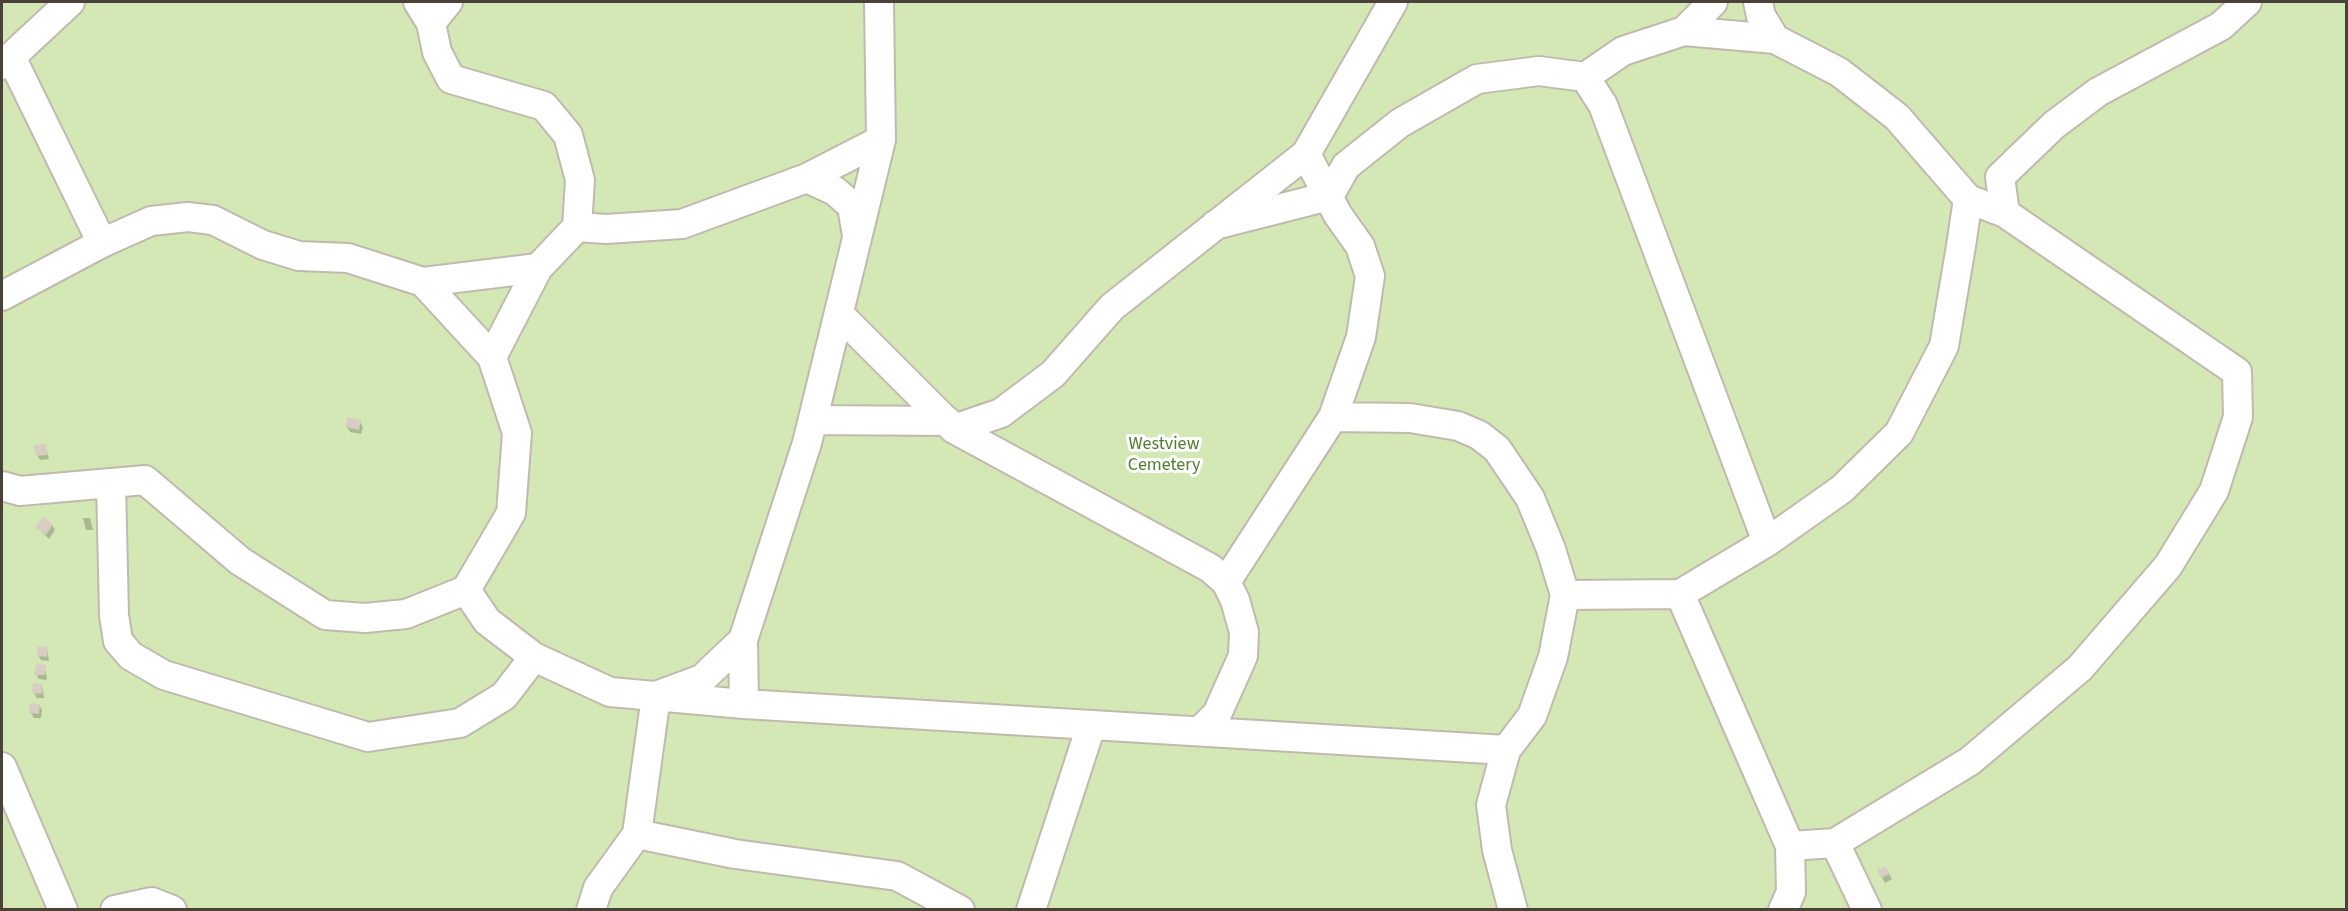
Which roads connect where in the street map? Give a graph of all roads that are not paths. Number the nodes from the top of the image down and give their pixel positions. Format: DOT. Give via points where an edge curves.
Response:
graph roads {
  1 [pos="70,2"];
  2 [pos="879,2"];
  3 [pos="1394,2"];
  4 [pos="1713,2"];
  5 [pos="1758,2"];
  6 [pos="2247,2"];
  7 [pos="433,9"];
  8 [pos="1684,31"];
  9 [pos="1775,39"];
  10 [pos="6,61"];
  11 [pos="1586,77"];
  12 [pos="881,140"];
  13 [pos="1306,154"];
  14 [pos="807,178"];
  15 [pos="1329,196"];
  16 [pos="1968,199"];
  17 [pos="2005,213"];
  18 [pos="1215,225"];
  19 [pos="577,227"];
  20 [pos="857,238"];
  21 [pos="102,243"];
  22 [pos="538,268"];
  23 [pos="423,282"];
  24 [pos="2,296"];
  25 [pos="839,314"];
  26 [pos="492,357"];
  27 [pos="1333,417"];
  28 [pos="813,420"];
  29 [pos="950,425"];
  30 [pos="111,483"];
  31 [pos="2,486"];
  32 [pos="2,503"];
  33 [pos="1767,542"];
  34 [pos="1226,582"];
  35 [pos="466,590"];
  36 [pos="1680,594"];
  37 [pos="1565,596"];
  38 [pos="743,640"];
  39 [pos="534,657"];
  40 [pos="656,696"];
  41 [pos="744,704"];
  42 [pos="1091,726"];
  43 [pos="1201,730"];
  44 [pos="1506,750"];
  45 [pos="2,767"];
  46 [pos="637,834"];
  47 [pos="1835,843"];
  48 [pos="1790,846"];
  49 [pos="63,909"];
  50 [pos="115,909"];
  51 [pos="172,909"];
  52 [pos="591,909"];
  53 [pos="960,909"];
  54 [pos="1031,909"];
  55 [pos="1513,909"];
  56 [pos="1783,909"];
  57 [pos="1867,909"];
  1 -- 10 [label="lane"];
  2 -- 12 [label="lane"];
  3 -- 13 [label="lane"];
  4 -- 8 [label="lane"];
  5 -- 9 [label="lane" via="1761,16"];
  6 -- 17 [label="lane" via="2221,26 2098,92 2054,125 2000,177"];
  7 -- 19 [label="lane" via="437,52 451,79 544,106 568,135 580,180"];
  8 -- 9 [label="lane"];
  8 -- 11 [label="lane" via="1623,51"];
  9 -- 16 [label="lane" via="1839,72 1897,117"];
  10 -- 21 [label="lane"];
  11 -- 15 [label="lane" via="1539,71 1477,79 1400,123 1346,166"];
  11 -- 33 [label="lane" via="1603,105"];
  12 -- 14 [label="lane"];
  12 -- 20 [label="lane"];
  13 -- 15 [label="lane"];
  13 -- 18 [label="lane"];
  14 -- 19 [label="lane" via="682,224"];
  14 -- 20 [label="lane" via="835,191 852,206"];
  15 -- 18 [label="lane"];
  15 -- 27 [label="lane" via="1360,246 1370,276 1361,337"];
  16 -- 17 [label="lane"];
  16 -- 33 [label="lane" via="1944,346 1899,433 1842,489"];
  17 -- 47 [label="lane" via="2237,372 2238,417 2214,491 2168,566 2080,668 1970,761"];
  18 -- 29 [label="lane" via="1112,307 1053,374 1001,413"];
  19 -- 22 [label="lane"];
  20 -- 25 [label="lane"];
  21 -- 23 [label="lane" via="151,221 188,217 213,220 299,256 348,258"];
  21 -- 24 [label="lane"];
  22 -- 23 [label="lane"];
  22 -- 26 [label="lane"];
  23 -- 26 [label="lane"];
  25 -- 28 [label="lane"];
  25 -- 29 [label="lane"];
  26 -- 35 [label="lane" via="517,433 511,513"];
  27 -- 34 [label="lane"];
  27 -- 37 [label="lane" via="1410,418 1458,426 1479,435 1497,449 1530,498"];
  28 -- 29 [label="lane"];
  28 -- 38 [label="lane"];
  29 -- 34 [label="lane" via="1210,568"];
  30 -- 31 [label="lane" via="20,490"];
  30 -- 35 [label="lane" via="145,480 240,561 325,615 365,618 406,614"];
  30 -- 39 [label="lane" via="118,641 130,656 164,675 368,737 460,723 504,696"];
  31 -- 32 [label="lane"];
  33 -- 36 [label="lane"];
  34 -- 43 [label="lane" via="1244,632 1243,656 1217,714"];
  35 -- 39 [label="lane" via="487,621"];
  36 -- 37 [label="lane"];
  36 -- 48 [label="lane"];
  37 -- 44 [label="lane" via="1553,657 1532,716"];
  38 -- 40 [label="lane" via="702,680"];
  38 -- 41 [label="lane"];
  39 -- 40 [label="lane" via="610,692"];
  40 -- 41 [label="lane"];
  40 -- 46 [label="lane"];
  41 -- 42 [label="lane"];
  42 -- 43 [label="lane"];
  42 -- 54 [label="lane"];
  43 -- 44 [label="lane"];
  44 -- 55 [label="lane" via="1491,805 1497,850"];
  45 -- 49 [label="lane"];
  46 -- 52 [label="lane" via="598,888"];
  46 -- 53 [label="lane" via="735,854 897,876"];
  47 -- 48 [label="lane"];
  47 -- 57 [label="lane"];
  48 -- 56 [label="lane" via="1791,892"];
  50 -- 51 [label="lane" via="152,902"];
}
